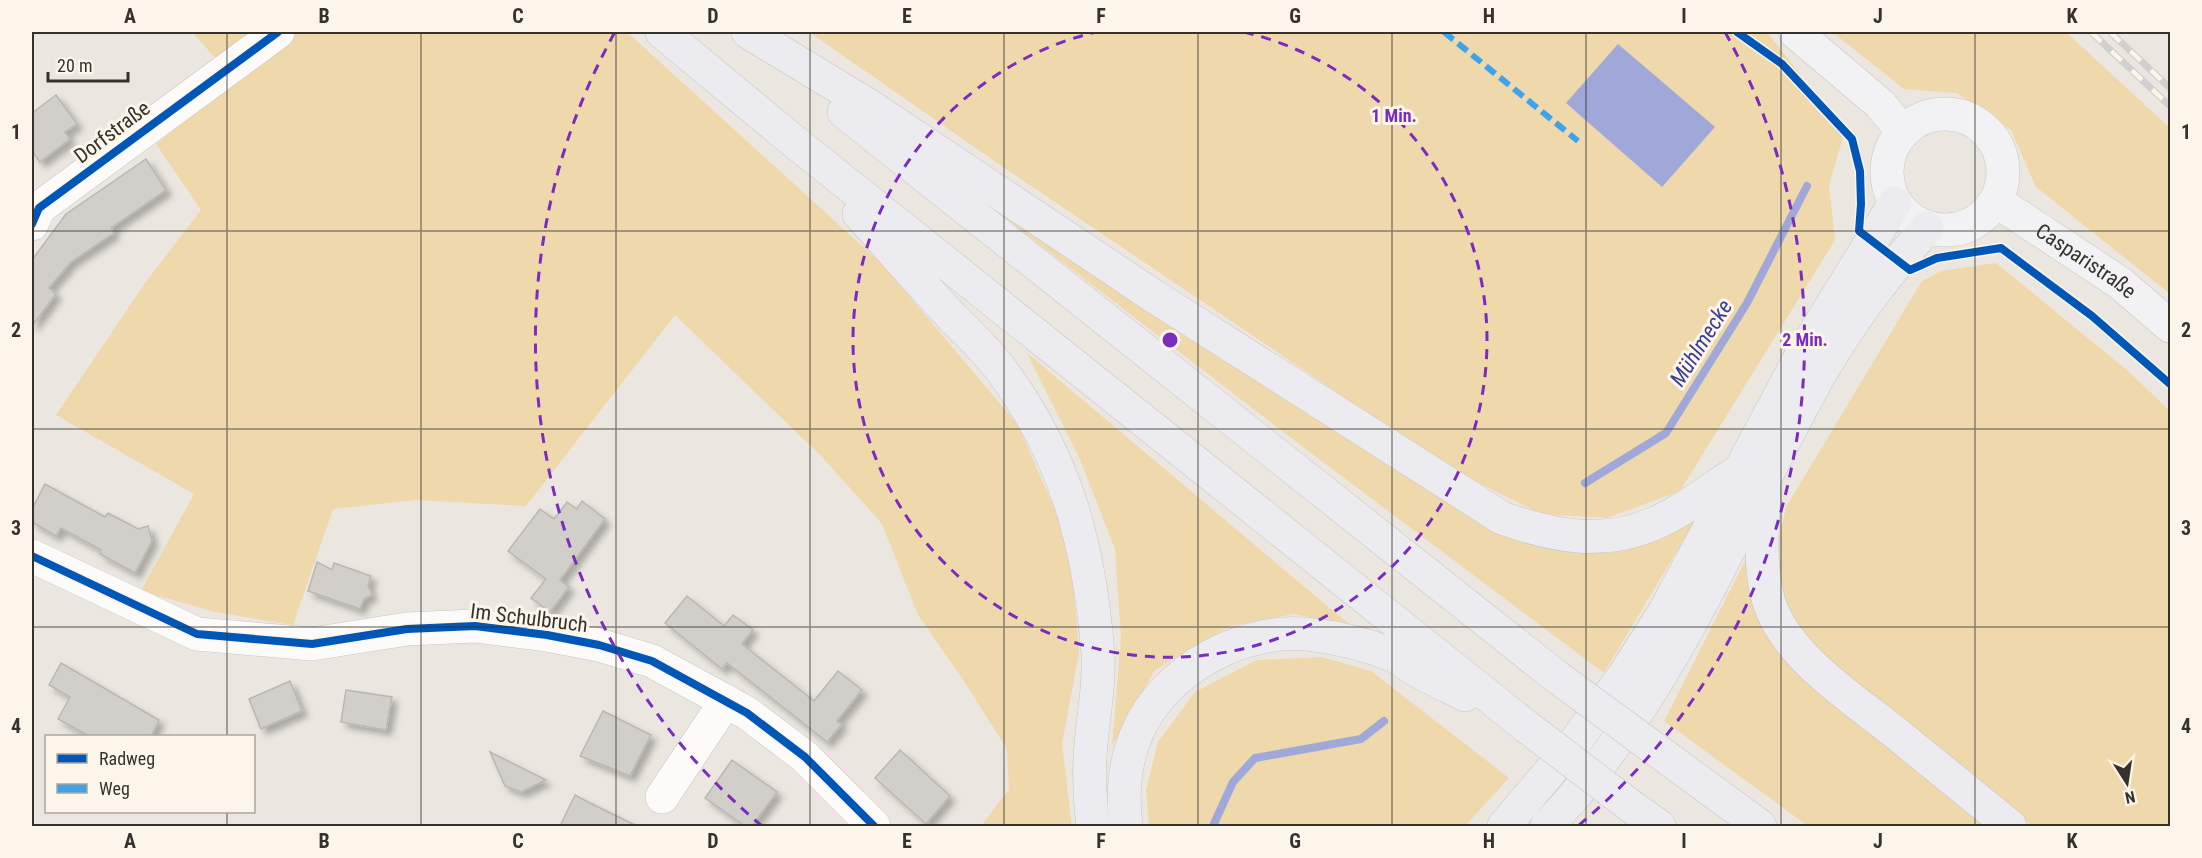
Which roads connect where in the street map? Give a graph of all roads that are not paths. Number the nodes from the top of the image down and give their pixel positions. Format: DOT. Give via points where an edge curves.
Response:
graph roads {
  1 [pos="278,32"];
  2 [pos="662,32"];
  3 [pos="742,32"];
  4 [pos="748,32"];
  5 [pos="1795,32"];
  6 [pos="1903,132"];
  7 [pos="791,139"];
  8 [pos="1996,201"];
  9 [pos="1895,203"];
  10 [pos="34,211"];
  11 [pos="1927,228"];
  12 [pos="2170,326"];
  13 [pos="1752,476"];
  14 [pos="32,556"];
  15 [pos="726,701"];
  16 [pos="1527,727"];
  17 [pos="662,797"];
  18 [pos="874,826"];
  19 [pos="1093,826"];
  20 [pos="1126,826"];
  21 [pos="1504,826"];
  22 [pos="1546,826"];
  23 [pos="1659,826"];
  24 [pos="1760,826"];
  25 [pos="2010,826"];
  1 -- 10 [label="street, Dorfstraße"];
  2 -- 7 [label="highway"];
  3 -- 24 [label="highway, bridge" via="1557,677"];
  4 -- 13 [label="highway" via="868,105 1152,295 1502,518 1566,536 1600,537 1632,532"];
  5 -- 6 [label="main road" via="1880,104"];
  6 -- 8 [label="main road" via="1926,116 1942,114 1964,117 1987,129 2000,151 2002,178"];
  6 -- 9 [label="main road" via="1890,148 1888,186"];
  7 -- 16 [label="highway"];
  7 -- 19 [label="highway" via="1002,371 1042,434 1061,477 1084,544 1095,621 1098,688 1091,745"];
  8 -- 11 [label="main road" via="1987,213 1964,227"];
  8 -- 12 [label="main road, Casparistraße" via="2120,283"];
  9 -- 11 [label="main road" via="1910,219"];
  9 -- 13 [label="highway" via="1802,354"];
  11 -- 13 [label="highway" via="1897,261"];
  13 -- 21 [label="highway" via="1623,677 1575,742"];
  13 -- 22 [label="highway" via="1678,647 1588,781"];
  13 -- 25 [label="highway" via="1769,603 1790,640 1825,675"];
  14 -- 15 [label="street, Im Schulbruch" via="197,634 312,644 407,629 475,626 547,635 652,661"];
  15 -- 17 [label="street"];
  15 -- 18 [label="street, Im Schulbruch" via="805,756"];
  16 -- 20 [label="highway" via="1391,654 1364,645 1311,634 1243,642 1206,657 1155,702 1137,732 1126,768"];
  16 -- 23 [label="highway, bridge"];
}
